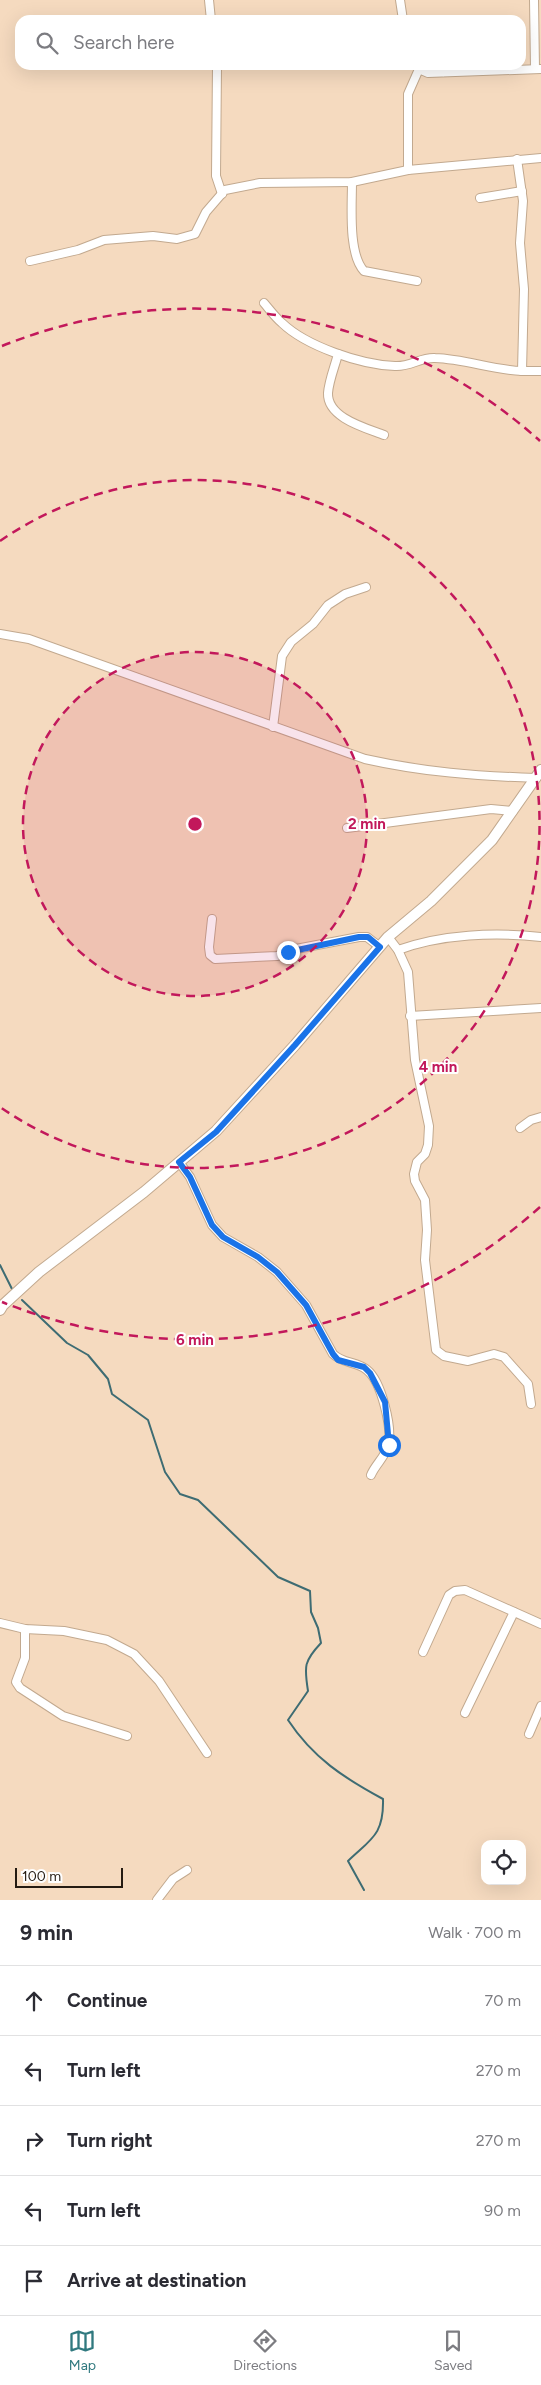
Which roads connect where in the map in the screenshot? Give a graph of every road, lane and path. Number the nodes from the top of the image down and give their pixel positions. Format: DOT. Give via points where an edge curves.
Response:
graph roads {
  1 [pos="209,0"];
  2 [pos="400,0"];
  3 [pos="534,0"];
  4 [pos="211,15"];
  5 [pos="402,15"];
  6 [pos="538,69"];
  7 [pos="217,70"];
  8 [pos="421,70"];
  9 [pos="432,70"];
  10 [pos="440,70"];
  11 [pos="506,70"];
  12 [pos="443,72"];
  13 [pos="541,158"];
  14 [pos="518,160"];
  15 [pos="408,170"];
  16 [pos="352,182"];
  17 [pos="522,191"];
  18 [pos="222,194"];
  19 [pos="480,198"];
  20 [pos="30,261"];
  21 [pos="417,281"];
  22 [pos="264,303"];
  23 [pos="338,354"];
  24 [pos="522,371"];
  25 [pos="541,371"];
  26 [pos="384,435"];
  27 [pos="366,587"];
  28 [pos="0,634"];
  29 [pos="273,727"];
  30 [pos="539,774"];
  31 [pos="513,811"];
  32 [pos="347,828"];
  33 [pos="212,919"];
  34 [pos="388,937"];
  35 [pos="541,937"];
  36 [pos="380,947"];
  37 [pos="398,950"];
  38 [pos="541,1008"];
  39 [pos="410,1016"];
  40 [pos="541,1118"];
  41 [pos="520,1128"];
  42 [pos="179,1162"];
  43 [pos="1,1307"];
  44 [pos="531,1404"];
  45 [pos="371,1475"];
  46 [pos="514,1612"];
  47 [pos="0,1623"];
  48 [pos="541,1624"];
  49 [pos="25,1629"];
  50 [pos="423,1652"];
  51 [pos="541,1706"];
  52 [pos="465,1713"];
  53 [pos="529,1734"];
  54 [pos="127,1736"];
  55 [pos="207,1753"];
  56 [pos="187,1870"];
  57 [pos="157,1900"];
  1 -- 4 [label="street"];
  2 -- 5 [label="street"];
  3 -- 6 [label="street"];
  7 -- 18 [label="street" via="216,176"];
  8 -- 15 [label="street" via="408,94"];
  9 -- 12 [label="street"];
  10 -- 12 [label="street"];
  11 -- 12 [label="street"];
  13 -- 14 [label="street"];
  14 -- 15 [label="street"];
  14 -- 17 [label="street"];
  15 -- 16 [label="street"];
  16 -- 18 [label="street" via="260,183 225,190"];
  16 -- 21 [label="street" via="352,219 358,264 364,271"];
  17 -- 19 [label="street"];
  17 -- 24 [label="street"];
  18 -- 20 [label="street" via="206,212 195,234 177,239 153,236 104,240 78,250"];
  22 -- 23 [label="street" via="282,323 301,337"];
  23 -- 24 [label="street" via="394,366 434,358"];
  23 -- 26 [label="street" via="328,392 329,402 342,416"];
  24 -- 25 [label="street"];
  27 -- 29 [label="street" via="345,594 328,605 313,624 291,642 282,656"];
  28 -- 29 [label="street" via="29,639"];
  29 -- 30 [label="street" via="365,759 411,769 463,775"];
  30 -- 31 [label="street"];
  31 -- 32 [label="street" via="491,809"];
  31 -- 34 [label="street" via="492,840"];
  33 -- 36 [label="street" via="209,947 210,955 215,959 278,956 296,948 359,937 368,937"];
  34 -- 36 [label="street"];
  34 -- 37 [label="street"];
  35 -- 37 [label="street" via="514,934 437,938"];
  36 -- 42 [label="street" via="236,1110"];
  37 -- 39 [label="street" via="410,983"];
  38 -- 39 [label="street"];
  39 -- 44 [label="street" via="415,1060 429,1126 428,1145 417,1162 414,1174 425,1200 425,1260 436,1350 444,1356 468,1361 494,1354 504,1357 528,1384"];
  40 -- 41 [label="street"];
  42 -- 43 [label="street" via="40,1272"];
  42 -- 45 [label="street" via="190,1177 212,1225 223,1237 277,1272 306,1305 338,1360 364,1367 370,1373 385,1402 389,1438 386,1452"];
  46 -- 48 [label="street"];
  46 -- 50 [label="street" via="465,1590 455,1591 449,1595"];
  46 -- 52 [label="street"];
  47 -- 49 [label="street"];
  49 -- 54 [label="street" via="25,1658 16,1682 20,1688 63,1716"];
  49 -- 55 [label="street" via="45,1628 107,1640 134,1654 159,1681"];
  51 -- 53 [label="street"];
  56 -- 57 [label="street" via="172,1879"];
}
